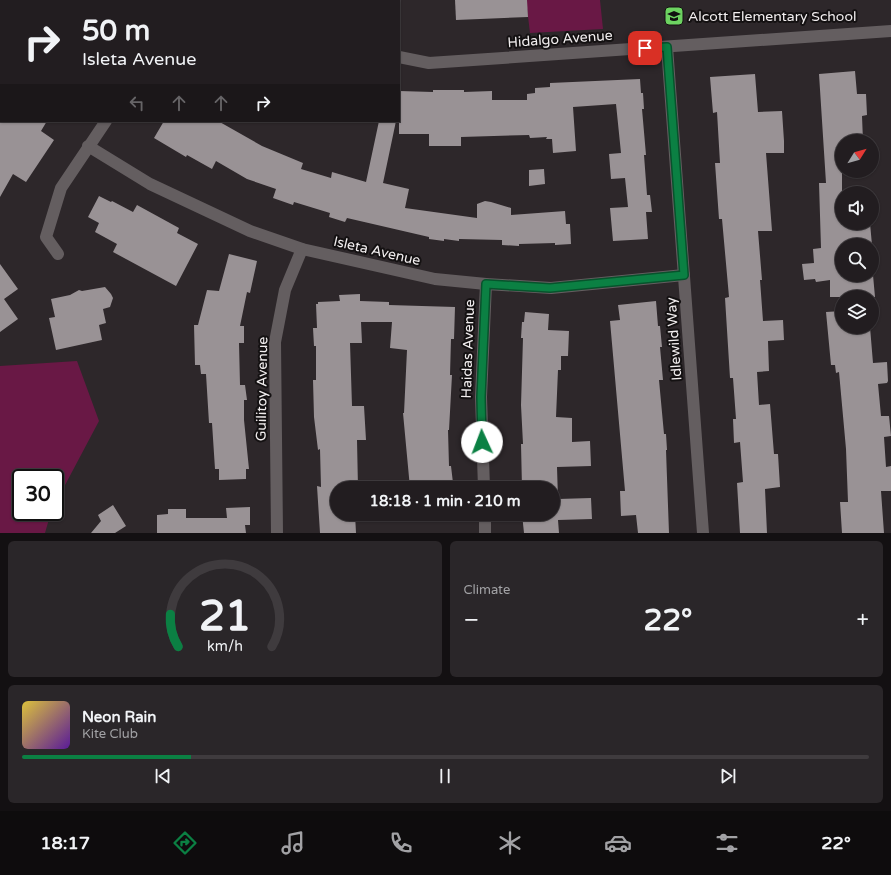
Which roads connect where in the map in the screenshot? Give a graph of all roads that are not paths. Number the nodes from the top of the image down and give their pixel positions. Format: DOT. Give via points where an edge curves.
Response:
graph roads {
  1 [pos="891,31"];
  2 [pos="891,38"];
  3 [pos="667,47"];
  4 [pos="400,57"];
  5 [pos="105,122"];
  6 [pos="88,146"];
  7 [pos="302,249"];
  8 [pos="58,254"];
  9 [pos="684,275"];
  10 [pos="486,284"];
  11 [pos="484,481"];
  12 [pos="485,521"];
  13 [pos="278,533"];
  14 [pos="485,533"];
  15 [pos="703,533"];
  1 -- 2 [label="street"];
  1 -- 3 [label="street, Hidalgo Avenue"];
  3 -- 4 [label="street, Hidalgo Avenue" via="429,63"];
  3 -- 9 [label="street, Idlewild Way"];
  5 -- 6 [label="street"];
  6 -- 7 [label="street, Isleta Avenue" via="150,184 250,231"];
  6 -- 8 [label="street" via="60,188 46,237"];
  7 -- 10 [label="street, Isleta Avenue" via="435,279"];
  7 -- 13 [label="street, Guilitoy Avenue" via="285,290 275,342"];
  9 -- 10 [label="street, Isleta Avenue" via="550,288"];
  9 -- 15 [label="street, Idlewild Way"];
  10 -- 11 [label="street, Haidas Avenue" via="481,397"];
  12 -- 14 [label="street"];
}
